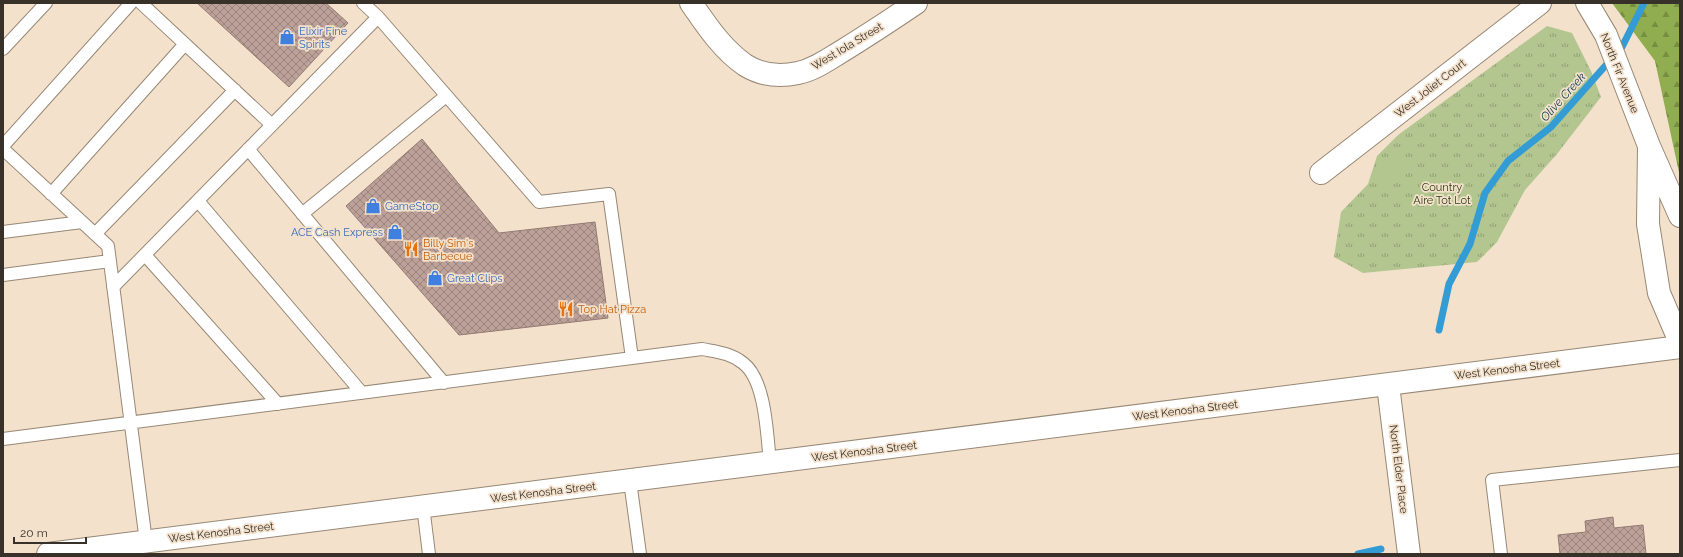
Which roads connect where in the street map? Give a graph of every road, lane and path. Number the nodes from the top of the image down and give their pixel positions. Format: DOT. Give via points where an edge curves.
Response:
graph roads {
  1 [pos="46,3"];
  2 [pos="132,3"];
  3 [pos="141,3"];
  4 [pos="362,3"];
  5 [pos="691,3"];
  6 [pos="916,3"];
  7 [pos="1540,3"];
  8 [pos="1587,3"];
  9 [pos="378,17"];
  10 [pos="185,44"];
  11 [pos="3,49"];
  12 [pos="235,90"];
  13 [pos="446,96"];
  14 [pos="272,125"];
  15 [pos="3,146"];
  16 [pos="1649,146"];
  17 [pos="3,149"];
  18 [pos="248,149"];
  19 [pos="1321,173"];
  20 [pos="51,194"];
  21 [pos="198,201"];
  22 [pos="302,214"];
  23 [pos="1680,216"];
  24 [pos="82,222"];
  25 [pos="3,232"];
  26 [pos="95,234"];
  27 [pos="145,255"];
  28 [pos="110,261"];
  29 [pos="3,275"];
  30 [pos="113,287"];
  31 [pos="1680,342"];
  32 [pos="1680,346"];
  33 [pos="632,358"];
  34 [pos="444,383"];
  35 [pos="1388,385"];
  36 [pos="362,393"];
  37 [pos="278,404"];
  38 [pos="131,423"];
  39 [pos="3,439"];
  40 [pos="1680,460"];
  41 [pos="770,463"];
  42 [pos="630,481"];
  43 [pos="423,506"];
  44 [pos="136,546"];
  45 [pos="48,554"];
  46 [pos="429,554"];
  47 [pos="640,554"];
  48 [pos="1409,554"];
  49 [pos="1501,554"];
  1 -- 11 [label="lane"];
  2 -- 15 [label="lane"];
  3 -- 10 [label="lane"];
  4 -- 9 [label="lane"];
  5 -- 6 [label="main road, West Iola Street" via="710,30 732,54 746,66 773,75 799,73 818,66"];
  7 -- 19 [label="main road, West Joliet Court"];
  8 -- 16 [label="main road, North Fir Avenue" via="1606,35"];
  9 -- 13 [label="lane"];
  9 -- 14 [label="lane"];
  10 -- 12 [label="lane"];
  10 -- 20 [label="lane"];
  12 -- 14 [label="lane"];
  12 -- 26 [label="lane"];
  13 -- 22 [label="lane"];
  13 -- 33 [label="lane" via="539,202 609,194"];
  14 -- 18 [label="lane"];
  16 -- 23 [label="main road, North Fir Avenue"];
  16 -- 31 [label="main road, North Fir Avenue" via="1648,224 1659,293"];
  17 -- 20 [label="lane"];
  18 -- 21 [label="lane"];
  18 -- 22 [label="lane"];
  20 -- 24 [label="lane"];
  21 -- 27 [label="lane"];
  21 -- 36 [label="lane"];
  22 -- 34 [label="lane"];
  24 -- 25 [label="lane"];
  24 -- 26 [label="lane"];
  26 -- 28 [label="lane" via="108,246"];
  27 -- 30 [label="lane"];
  27 -- 37 [label="lane"];
  28 -- 29 [label="lane"];
  28 -- 30 [label="lane"];
  30 -- 38 [label="lane"];
  32 -- 35 [label="main road, West Kenosha Street"];
  33 -- 34 [label="lane"];
  33 -- 41 [label="lane" via="702,349 727,353 744,363 755,380 762,402"];
  34 -- 36 [label="lane"];
  35 -- 41 [label="main road, West Kenosha Street"];
  35 -- 48 [label="main road, North Elder Place"];
  36 -- 37 [label="lane"];
  37 -- 38 [label="lane"];
  38 -- 39 [label="lane"];
  38 -- 44 [label="lane"];
  40 -- 49 [label="lane" via="1492,480"];
  41 -- 42 [label="main road, West Kenosha Street"];
  42 -- 43 [label="main road, West Kenosha Street"];
  42 -- 47 [label="lane"];
  43 -- 44 [label="main road, West Kenosha Street"];
  43 -- 46 [label="lane"];
  44 -- 45 [label="main road, West Kenosha Street"];
}
